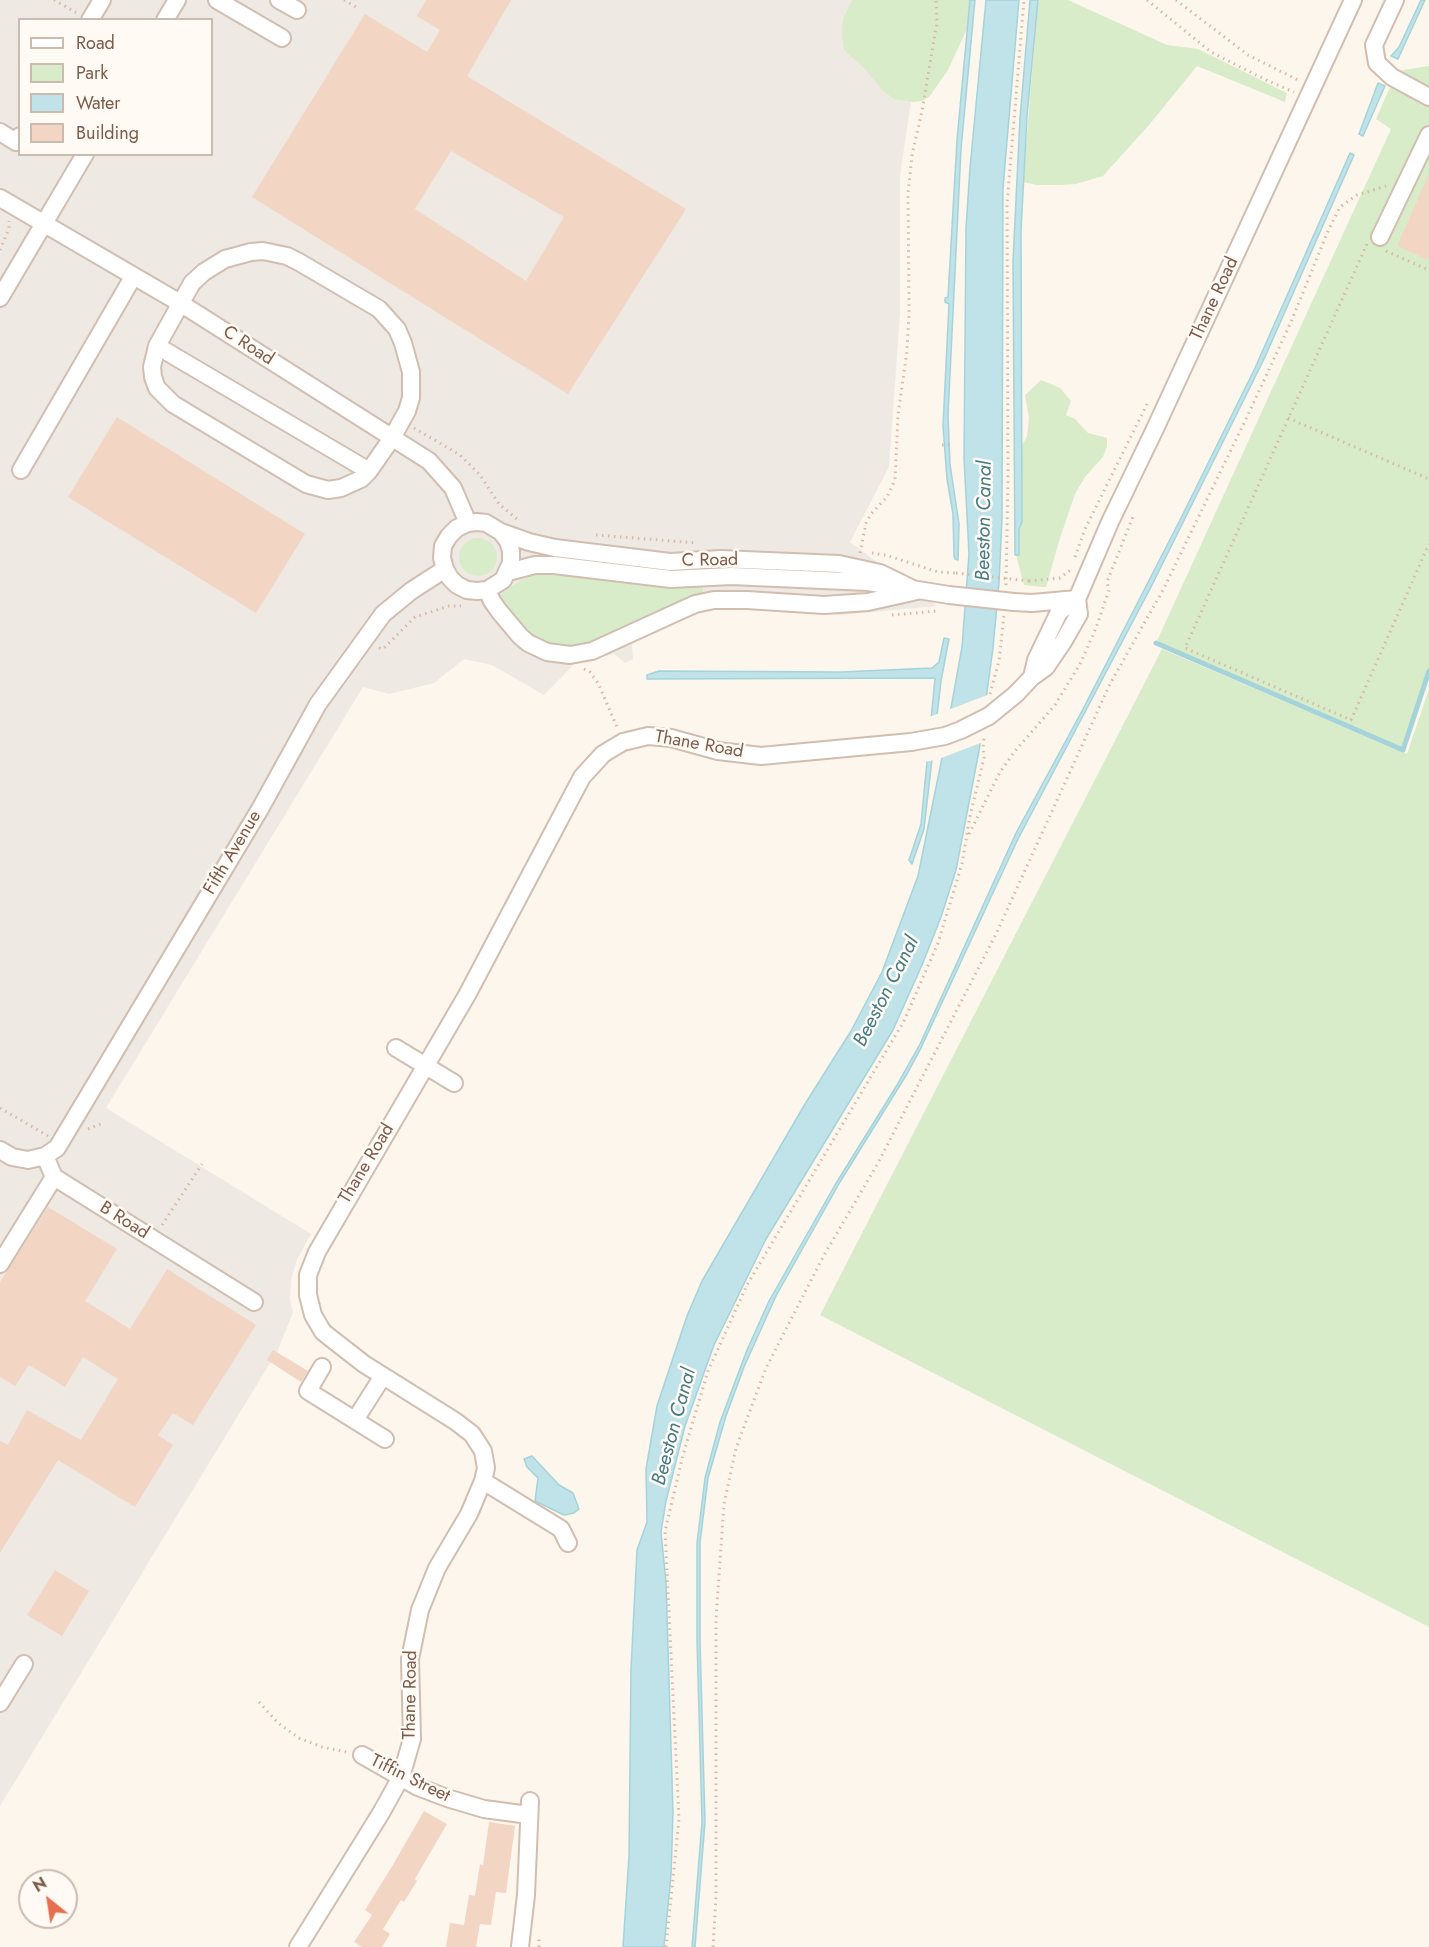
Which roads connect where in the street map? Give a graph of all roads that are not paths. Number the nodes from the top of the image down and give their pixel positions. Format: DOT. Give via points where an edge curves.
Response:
graph roads {
  1 [pos="102,0"];
  2 [pos="177,0"];
  3 [pos="217,0"];
  4 [pos="279,0"];
  5 [pos="1353,0"];
  6 [pos="1395,0"];
  7 [pos="297,10"];
  8 [pos="85,17"];
  9 [pos="166,18"];
  10 [pos="282,38"];
  11 [pos="1429,97"];
  12 [pos="0,132"];
  13 [pos="1429,135"];
  14 [pos="18,139"];
  15 [pos="84,156"];
  16 [pos="0,198"];
  17 [pos="44,223"];
  18 [pos="1380,237"];
  19 [pos="133,277"];
  20 [pos="0,298"];
  21 [pos="180,303"];
  22 [pos="157,346"];
  23 [pos="392,438"];
  24 [pos="21,470"];
  25 [pos="369,471"];
  26 [pos="468,523"];
  27 [pos="501,532"];
  28 [pos="445,569"];
  29 [pos="508,572"];
  30 [pos="731,576"];
  31 [pos="487,590"];
  32 [pos="917,591"];
  33 [pos="1077,599"];
  34 [pos="705,602"];
  35 [pos="396,1048"];
  36 [pos="426,1065"];
  37 [pos="454,1083"];
  38 [pos="0,1150"];
  39 [pos="45,1156"];
  40 [pos="54,1177"];
  41 [pos="0,1264"];
  42 [pos="254,1302"];
  43 [pos="322,1366"];
  44 [pos="383,1376"];
  45 [pos="356,1420"];
  46 [pos="386,1439"];
  47 [pos="483,1482"];
  48 [pos="568,1543"];
  49 [pos="24,1664"];
  50 [pos="0,1703"];
  51 [pos="362,1755"];
  52 [pos="401,1777"];
  53 [pos="298,1947"];
  54 [pos="520,1947"];
  1 -- 8 [label="street"];
  2 -- 9 [label="street"];
  3 -- 10 [label="street"];
  4 -- 7 [label="street"];
  5 -- 33 [label="street, Thane Road" via="1309,84"];
  6 -- 11 [label="street" via="1374,45 1377,63 1392,77"];
  12 -- 14 [label="street" via="16,142"];
  13 -- 18 [label="street"];
  15 -- 17 [label="street"];
  16 -- 17 [label="street, C Road"];
  17 -- 19 [label="street, C Road"];
  17 -- 20 [label="street"];
  19 -- 21 [label="street, C Road"];
  19 -- 24 [label="street"];
  21 -- 22 [label="street"];
  21 -- 23 [label="street, C Road"];
  21 -- 23 [label="street" via="204,272 232,256 263,251 299,262 379,309 397,329 411,372 411,398"];
  22 -- 25 [label="street"];
  22 -- 25 [label="street" via="153,377 164,396 296,478 328,490 352,484"];
  23 -- 25 [label="street"];
  23 -- 26 [label="street, C Road" via="437,469 453,488"];
  26 -- 27 [label="street, C Road" via="486,523"];
  26 -- 28 [label="street" via="449,536 443,546"];
  27 -- 29 [label="street" via="512,551"];
  27 -- 32 [label="street, C Road" via="555,548 670,562 721,559 839,564 880,573"];
  28 -- 31 [label="street" via="450,578 467,590"];
  28 -- 39 [label="street, Fifth Avenue" via="383,614 318,704 260,809 57,1148"];
  29 -- 30 [label="street, C Road" via="554,565 671,579"];
  29 -- 31 [label="street, C Road"];
  30 -- 32 [label="street, C Road" via="867,582"];
  30 -- 34 [label="street, C Road"];
  31 -- 34 [label="street, C Road" via="520,636 537,648 558,655 592,651 683,608"];
  32 -- 33 [label="street, C Road, bridge" via="1032,603"];
  32 -- 34 [label="street, C Road" via="868,602 824,606 747,600"];
  33 -- 36 [label="street, Thane Road, bridge" via="1059,612 1032,677 1016,694 989,716 945,736 761,756 648,736 609,749 582,777"];
  35 -- 36 [label="street"];
  36 -- 37 [label="street"];
  36 -- 44 [label="street, Thane Road" via="332,1224 308,1275 310,1306 317,1324 351,1355"];
  38 -- 39 [label="street" via="28,1160"];
  39 -- 40 [label="street"];
  40 -- 41 [label="street"];
  40 -- 42 [label="street, B Road"];
  43 -- 45 [label="street" via="309,1391"];
  44 -- 45 [label="street"];
  44 -- 47 [label="street, Thane Road" via="472,1434 485,1459"];
  45 -- 46 [label="street"];
  47 -- 48 [label="street" via="561,1529"];
  47 -- 52 [label="street, Thane Road" via="420,1610 410,1659 412,1739"];
  49 -- 50 [label="street"];
  51 -- 52 [label="street, Tiffin Street"];
  52 -- 53 [label="street, Thane Road"];
  52 -- 54 [label="street, Tiffin Street" via="472,1806 530,1808"];
}
